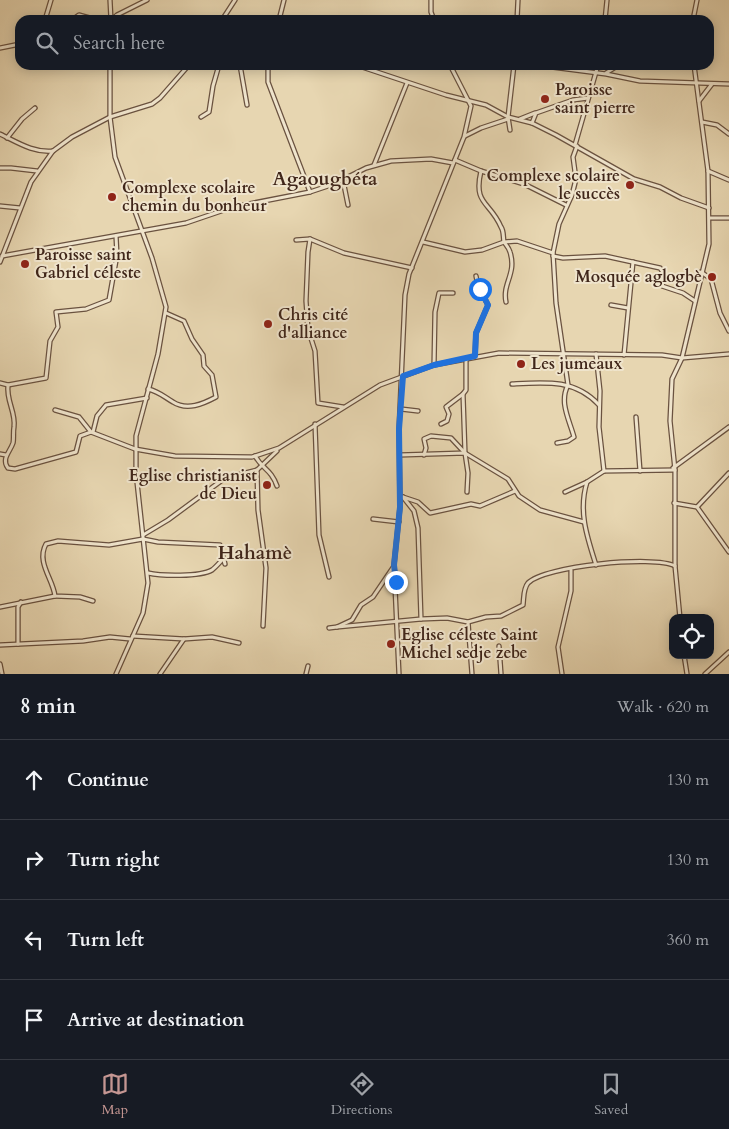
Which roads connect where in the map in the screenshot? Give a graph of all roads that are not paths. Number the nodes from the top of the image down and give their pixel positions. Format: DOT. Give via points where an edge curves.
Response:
graph roads {
  1 [pos="51,0"];
  2 [pos="110,0"];
  3 [pos="147,0"];
  4 [pos="235,0"];
  5 [pos="284,0"];
  6 [pos="431,0"];
  7 [pos="518,0"];
  8 [pos="607,0"];
  9 [pos="697,0"];
  10 [pos="110,12"];
  11 [pos="430,12"];
  12 [pos="46,15"];
  13 [pos="110,15"];
  14 [pos="117,15"];
  15 [pos="225,15"];
  16 [pos="280,15"];
  17 [pos="432,15"];
  18 [pos="517,15"];
  19 [pos="606,15"];
  20 [pos="694,15"];
  21 [pos="15,45"];
  22 [pos="0,48"];
  23 [pos="110,70"];
  24 [pos="185,70"];
  25 [pos="216,70"];
  26 [pos="241,70"];
  27 [pos="268,70"];
  28 [pos="370,70"];
  29 [pos="452,70"];
  30 [pos="513,70"];
  31 [pos="569,70"];
  32 [pos="597,70"];
  33 [pos="612,70"];
  34 [pos="695,70"];
  35 [pos="596,74"];
  36 [pos="606,74"];
  37 [pos="696,82"];
  38 [pos="408,84"];
  39 [pos="713,84"];
  40 [pos="729,84"];
  41 [pos="588,98"];
  42 [pos="469,100"];
  43 [pos="699,101"];
  44 [pos="247,105"];
  45 [pos="35,108"];
  46 [pos="536,113"];
  47 [pos="110,117"];
  48 [pos="201,117"];
  49 [pos="508,118"];
  50 [pos="519,119"];
  51 [pos="702,122"];
  52 [pos="532,124"];
  53 [pos="510,130"];
  54 [pos="0,134"];
  55 [pos="729,134"];
  56 [pos="464,137"];
  57 [pos="7,138"];
  58 [pos="576,145"];
  59 [pos="53,151"];
  60 [pos="454,161"];
  61 [pos="374,165"];
  62 [pos="0,168"];
  63 [pos="481,171"];
  64 [pos="708,171"];
  65 [pos="37,172"];
  66 [pos="343,180"];
  67 [pos="729,180"];
  68 [pos="310,192"];
  69 [pos="348,205"];
  70 [pos="566,205"];
  71 [pos="0,206"];
  72 [pos="20,208"];
  73 [pos="709,208"];
  74 [pos="710,218"];
  75 [pos="729,218"];
  76 [pos="140,229"];
  77 [pos="116,236"];
  78 [pos="310,239"];
  79 [pos="296,240"];
  80 [pos="423,242"];
  81 [pos="504,242"];
  82 [pos="553,255"];
  83 [pos="2,256"];
  84 [pos="0,262"];
  85 [pos="633,262"];
  86 [pos="412,268"];
  87 [pos="701,272"];
  88 [pos="476,276"];
  89 [pos="453,293"];
  90 [pos="695,301"];
  91 [pos="506,302"];
  92 [pos="611,305"];
  93 [pos="628,308"];
  94 [pos="166,313"];
  95 [pos="729,331"];
  96 [pos="564,354"];
  97 [pos="596,354"];
  98 [pos="729,354"];
  99 [pos="624,355"];
  100 [pos="475,356"];
  101 [pos="682,358"];
  102 [pos="466,359"];
  103 [pos="434,365"];
  104 [pos="403,376"];
  105 [pos="0,383"];
  106 [pos="512,384"];
  107 [pos="8,385"];
  108 [pos="568,385"];
  109 [pos="148,389"];
  110 [pos="463,394"];
  111 [pos="146,398"];
  112 [pos="600,406"];
  113 [pos="344,407"];
  114 [pos="402,409"];
  115 [pos="56,410"];
  116 [pos="418,411"];
  117 [pos="636,417"];
  118 [pos="315,424"];
  119 [pos="441,424"];
  120 [pos="729,427"];
  121 [pos="92,432"];
  122 [pos="557,443"];
  123 [pos="279,448"];
  124 [pos="135,449"];
  125 [pos="465,453"];
  126 [pos="0,454"];
  127 [pos="400,454"];
  128 [pos="6,455"];
  129 [pos="424,455"];
  130 [pos="255,456"];
  131 [pos="261,466"];
  132 [pos="674,469"];
  133 [pos="257,470"];
  134 [pos="604,470"];
  135 [pos="640,471"];
  136 [pos="729,473"];
  137 [pos="587,482"];
  138 [pos="277,486"];
  139 [pos="515,491"];
  140 [pos="467,492"];
  141 [pos="565,492"];
  142 [pos="401,497"];
  143 [pos="674,503"];
  144 [pos="697,507"];
  145 [pos="373,519"];
  146 [pos="399,522"];
  147 [pos="584,522"];
  148 [pos="143,537"];
  149 [pos="729,552"];
  150 [pos="223,558"];
  151 [pos="225,564"];
  152 [pos="394,565"];
  153 [pos="596,565"];
  154 [pos="675,566"];
  155 [pos="571,570"];
  156 [pos="148,573"];
  157 [pos="329,577"];
  158 [pos="55,596"];
  159 [pos="22,601"];
  160 [pos="93,601"];
  161 [pos="0,607"];
  162 [pos="680,614"];
  163 [pos="420,619"];
  164 [pos="396,621"];
  165 [pos="468,622"];
  166 [pos="263,626"];
  167 [pos="337,627"];
  168 [pos="329,628"];
  169 [pos="132,637"];
  170 [pos="184,638"];
  171 [pos="238,643"];
  172 [pos="0,644"];
  173 [pos="18,644"];
  174 [pos="499,646"];
  175 [pos="729,653"];
  176 [pos="685,659"];
  177 [pos="0,664"];
  178 [pos="308,666"];
  179 [pos="2,674"];
  180 [pos="116,674"];
  181 [pos="160,674"];
  182 [pos="306,674"];
  183 [pos="399,674"];
  184 [pos="472,674"];
  185 [pos="500,674"];
  186 [pos="562,674"];
  187 [pos="687,674"];
  188 [pos="705,674"];
  1 -- 12 [label="street"];
  2 -- 10 [label="street"];
  3 -- 14 [label="street"];
  4 -- 15 [label="street"];
  5 -- 16 [label="street"];
  6 -- 11 [label="street"];
  7 -- 18 [label="street"];
  8 -- 19 [label="street"];
  9 -- 20 [label="street"];
  10 -- 13 [label="street"];
  10 -- 14 [label="street"];
  11 -- 17 [label="street"];
  21 -- 22 [label="street"];
  23 -- 47 [label="street"];
  24 -- 47 [label="street" via="160,98 136,110"];
  25 -- 48 [label="street" via="209,112"];
  26 -- 44 [label="street"];
  27 -- 68 [label="street" via="268,82"];
  28 -- 38 [label="street"];
  29 -- 42 [label="street"];
  30 -- 49 [label="street"];
  31 -- 35 [label="street"];
  32 -- 35 [label="street"];
  33 -- 36 [label="street"];
  34 -- 37 [label="street"];
  35 -- 36 [label="street"];
  35 -- 41 [label="street"];
  36 -- 37 [label="street" via="640,82"];
  37 -- 39 [label="street"];
  37 -- 43 [label="street"];
  38 -- 42 [label="street"];
  38 -- 61 [label="street"];
  39 -- 40 [label="street"];
  39 -- 43 [label="street"];
  41 -- 46 [label="street"];
  41 -- 58 [label="street"];
  42 -- 49 [label="street" via="486,105"];
  42 -- 56 [label="street" via="470,116"];
  43 -- 51 [label="street"];
  45 -- 57 [label="street"];
  46 -- 50 [label="street"];
  46 -- 52 [label="street"];
  47 -- 59 [label="street"];
  47 -- 76 [label="street" via="115,156"];
  49 -- 50 [label="street"];
  49 -- 53 [label="street"];
  49 -- 56 [label="street"];
  50 -- 52 [label="street"];
  51 -- 55 [label="street"];
  51 -- 64 [label="street"];
  52 -- 58 [label="street"];
  54 -- 57 [label="street"];
  56 -- 60 [label="street"];
  57 -- 59 [label="street" via="29,148"];
  58 -- 70 [label="street" via="573,157 576,179"];
  58 -- 73 [label="street" via="634,179"];
  59 -- 65 [label="street"];
  60 -- 61 [label="street" via="406,159"];
  60 -- 63 [label="street"];
  60 -- 80 [label="street"];
  61 -- 66 [label="street"];
  62 -- 65 [label="street"];
  63 -- 70 [label="street" via="524,184"];
  63 -- 81 [label="street" via="478,185 481,199 501,225"];
  64 -- 67 [label="street"];
  64 -- 73 [label="street"];
  65 -- 72 [label="street"];
  66 -- 68 [label="street"];
  66 -- 69 [label="street"];
  68 -- 76 [label="street" via="233,207 186,223"];
  70 -- 82 [label="street" via="558,224"];
  71 -- 72 [label="street"];
  72 -- 83 [label="street"];
  73 -- 74 [label="street"];
  74 -- 75 [label="street"];
  74 -- 87 [label="street" via="709,244"];
  76 -- 77 [label="street"];
  76 -- 94 [label="street" via="152,258"];
  77 -- 83 [label="street"];
  77 -- 107 [label="street" via="117,255 109,300 86,309 56,312 58,327 50,341 46,378"];
  78 -- 79 [label="street"];
  78 -- 86 [label="street" via="344,253"];
  78 -- 113 [label="street" via="306,301 308,329 315,351 318,403"];
  80 -- 81 [label="street" via="465,252"];
  80 -- 86 [label="street"];
  81 -- 82 [label="street" via="517,241"];
  81 -- 91 [label="street" via="509,249 513,269 505,294"];
  82 -- 85 [label="street" via="563,258 605,256"];
  82 -- 96 [label="street"];
  83 -- 84 [label="street"];
  85 -- 90 [label="street" via="662,270 662,286"];
  85 -- 93 [label="street"];
  86 -- 104 [label="street" via="405,295"];
  87 -- 90 [label="street"];
  87 -- 95 [label="street" via="712,279 720,313"];
  88 -- 100 [label="street" via="488,305 476,333"];
  89 -- 103 [label="street" via="439,294 435,312"];
  90 -- 101 [label="street"];
  92 -- 93 [label="street"];
  93 -- 99 [label="street"];
  94 -- 109 [label="street"];
  94 -- 109 [label="street" via="184,321 203,355 204,366 212,375 216,397 203,404 185,406"];
  96 -- 97 [label="street"];
  96 -- 100 [label="street"];
  96 -- 108 [label="street"];
  97 -- 99 [label="street"];
  97 -- 112 [label="street"];
  98 -- 101 [label="street"];
  99 -- 101 [label="street"];
  100 -- 102 [label="street"];
  101 -- 132 [label="street" via="672,379 670,421"];
  102 -- 103 [label="street"];
  102 -- 110 [label="street" via="466,390"];
  103 -- 104 [label="street"];
  104 -- 113 [label="street" via="380,385"];
  104 -- 114 [label="street"];
  105 -- 107 [label="street"];
  106 -- 108 [label="street"];
  107 -- 128 [label="street" via="7,400 15,418 13,443"];
  108 -- 112 [label="street" via="579,388"];
  108 -- 122 [label="street" via="564,406 574,437"];
  109 -- 111 [label="street"];
  110 -- 119 [label="street" via="446,407 447,421"];
  110 -- 125 [label="street"];
  111 -- 121 [label="street" via="106,405 97,416"];
  111 -- 124 [label="street"];
  112 -- 134 [label="street"];
  113 -- 118 [label="street"];
  114 -- 116 [label="street"];
  114 -- 127 [label="street"];
  115 -- 121 [label="street" via="78,417"];
  117 -- 135 [label="street"];
  118 -- 123 [label="street"];
  118 -- 157 [label="street" via="319,535"];
  120 -- 132 [label="street"];
  121 -- 124 [label="street"];
  121 -- 128 [label="street" via="80,436 76,452 15,469 6,467"];
  123 -- 130 [label="street"];
  123 -- 131 [label="street"];
  124 -- 130 [label="street" via="175,456"];
  124 -- 148 [label="street"];
  125 -- 129 [label="street"];
  125 -- 129 [label="street" via="451,438 431,436 424,439"];
  125 -- 139 [label="street" via="508,479"];
  125 -- 140 [label="street"];
  126 -- 128 [label="street"];
  127 -- 129 [label="street"];
  127 -- 142 [label="street"];
  130 -- 131 [label="street"];
  131 -- 133 [label="street"];
  131 -- 138 [label="street" via="273,474"];
  132 -- 135 [label="street"];
  132 -- 143 [label="street"];
  133 -- 148 [label="street" via="225,478"];
  133 -- 166 [label="street" via="258,510 266,568"];
  134 -- 135 [label="street"];
  134 -- 137 [label="street"];
  136 -- 144 [label="street"];
  137 -- 141 [label="street"];
  137 -- 147 [label="street" via="582,500"];
  139 -- 142 [label="street" via="480,506 469,504 437,513 430,513 411,498"];
  139 -- 147 [label="street" via="522,499 545,512"];
  142 -- 146 [label="street"];
  142 -- 163 [label="street" via="414,511 418,528"];
  143 -- 144 [label="street"];
  143 -- 154 [label="street"];
  144 -- 149 [label="street"];
  145 -- 146 [label="street"];
  146 -- 152 [label="street"];
  147 -- 153 [label="street"];
  148 -- 150 [label="street" via="158,542 220,545"];
  148 -- 156 [label="street"];
  148 -- 158 [label="street" via="109,545 58,541 46,544 46,575 54,587"];
  150 -- 151 [label="street"];
  150 -- 156 [label="street" via="206,572"];
  152 -- 164 [label="street"];
  152 -- 167 [label="street" via="374,597 361,605 352,620"];
  153 -- 154 [label="street" via="656,561"];
  153 -- 155 [label="street"];
  154 -- 162 [label="street"];
  155 -- 165 [label="street" via="533,580 525,588 522,606 496,618"];
  155 -- 186 [label="street" via="571,591 558,647"];
  156 -- 169 [label="street" via="143,614"];
  158 -- 159 [label="street"];
  158 -- 160 [label="street"];
  159 -- 161 [label="street"];
  159 -- 173 [label="street" via="18,607"];
  163 -- 164 [label="street"];
  163 -- 165 [label="street" via="447,618"];
  164 -- 167 [label="street"];
  164 -- 183 [label="street"];
  165 -- 184 [label="street"];
  167 -- 168 [label="street"];
  169 -- 170 [label="street"];
  169 -- 173 [label="street"];
  169 -- 180 [label="street"];
  170 -- 171 [label="street" via="212,637"];
  170 -- 181 [label="street"];
  172 -- 173 [label="street"];
  174 -- 185 [label="street"];
  175 -- 188 [label="street"];
  176 -- 187 [label="street"];
  177 -- 179 [label="street"];
  178 -- 182 [label="street"];
}
